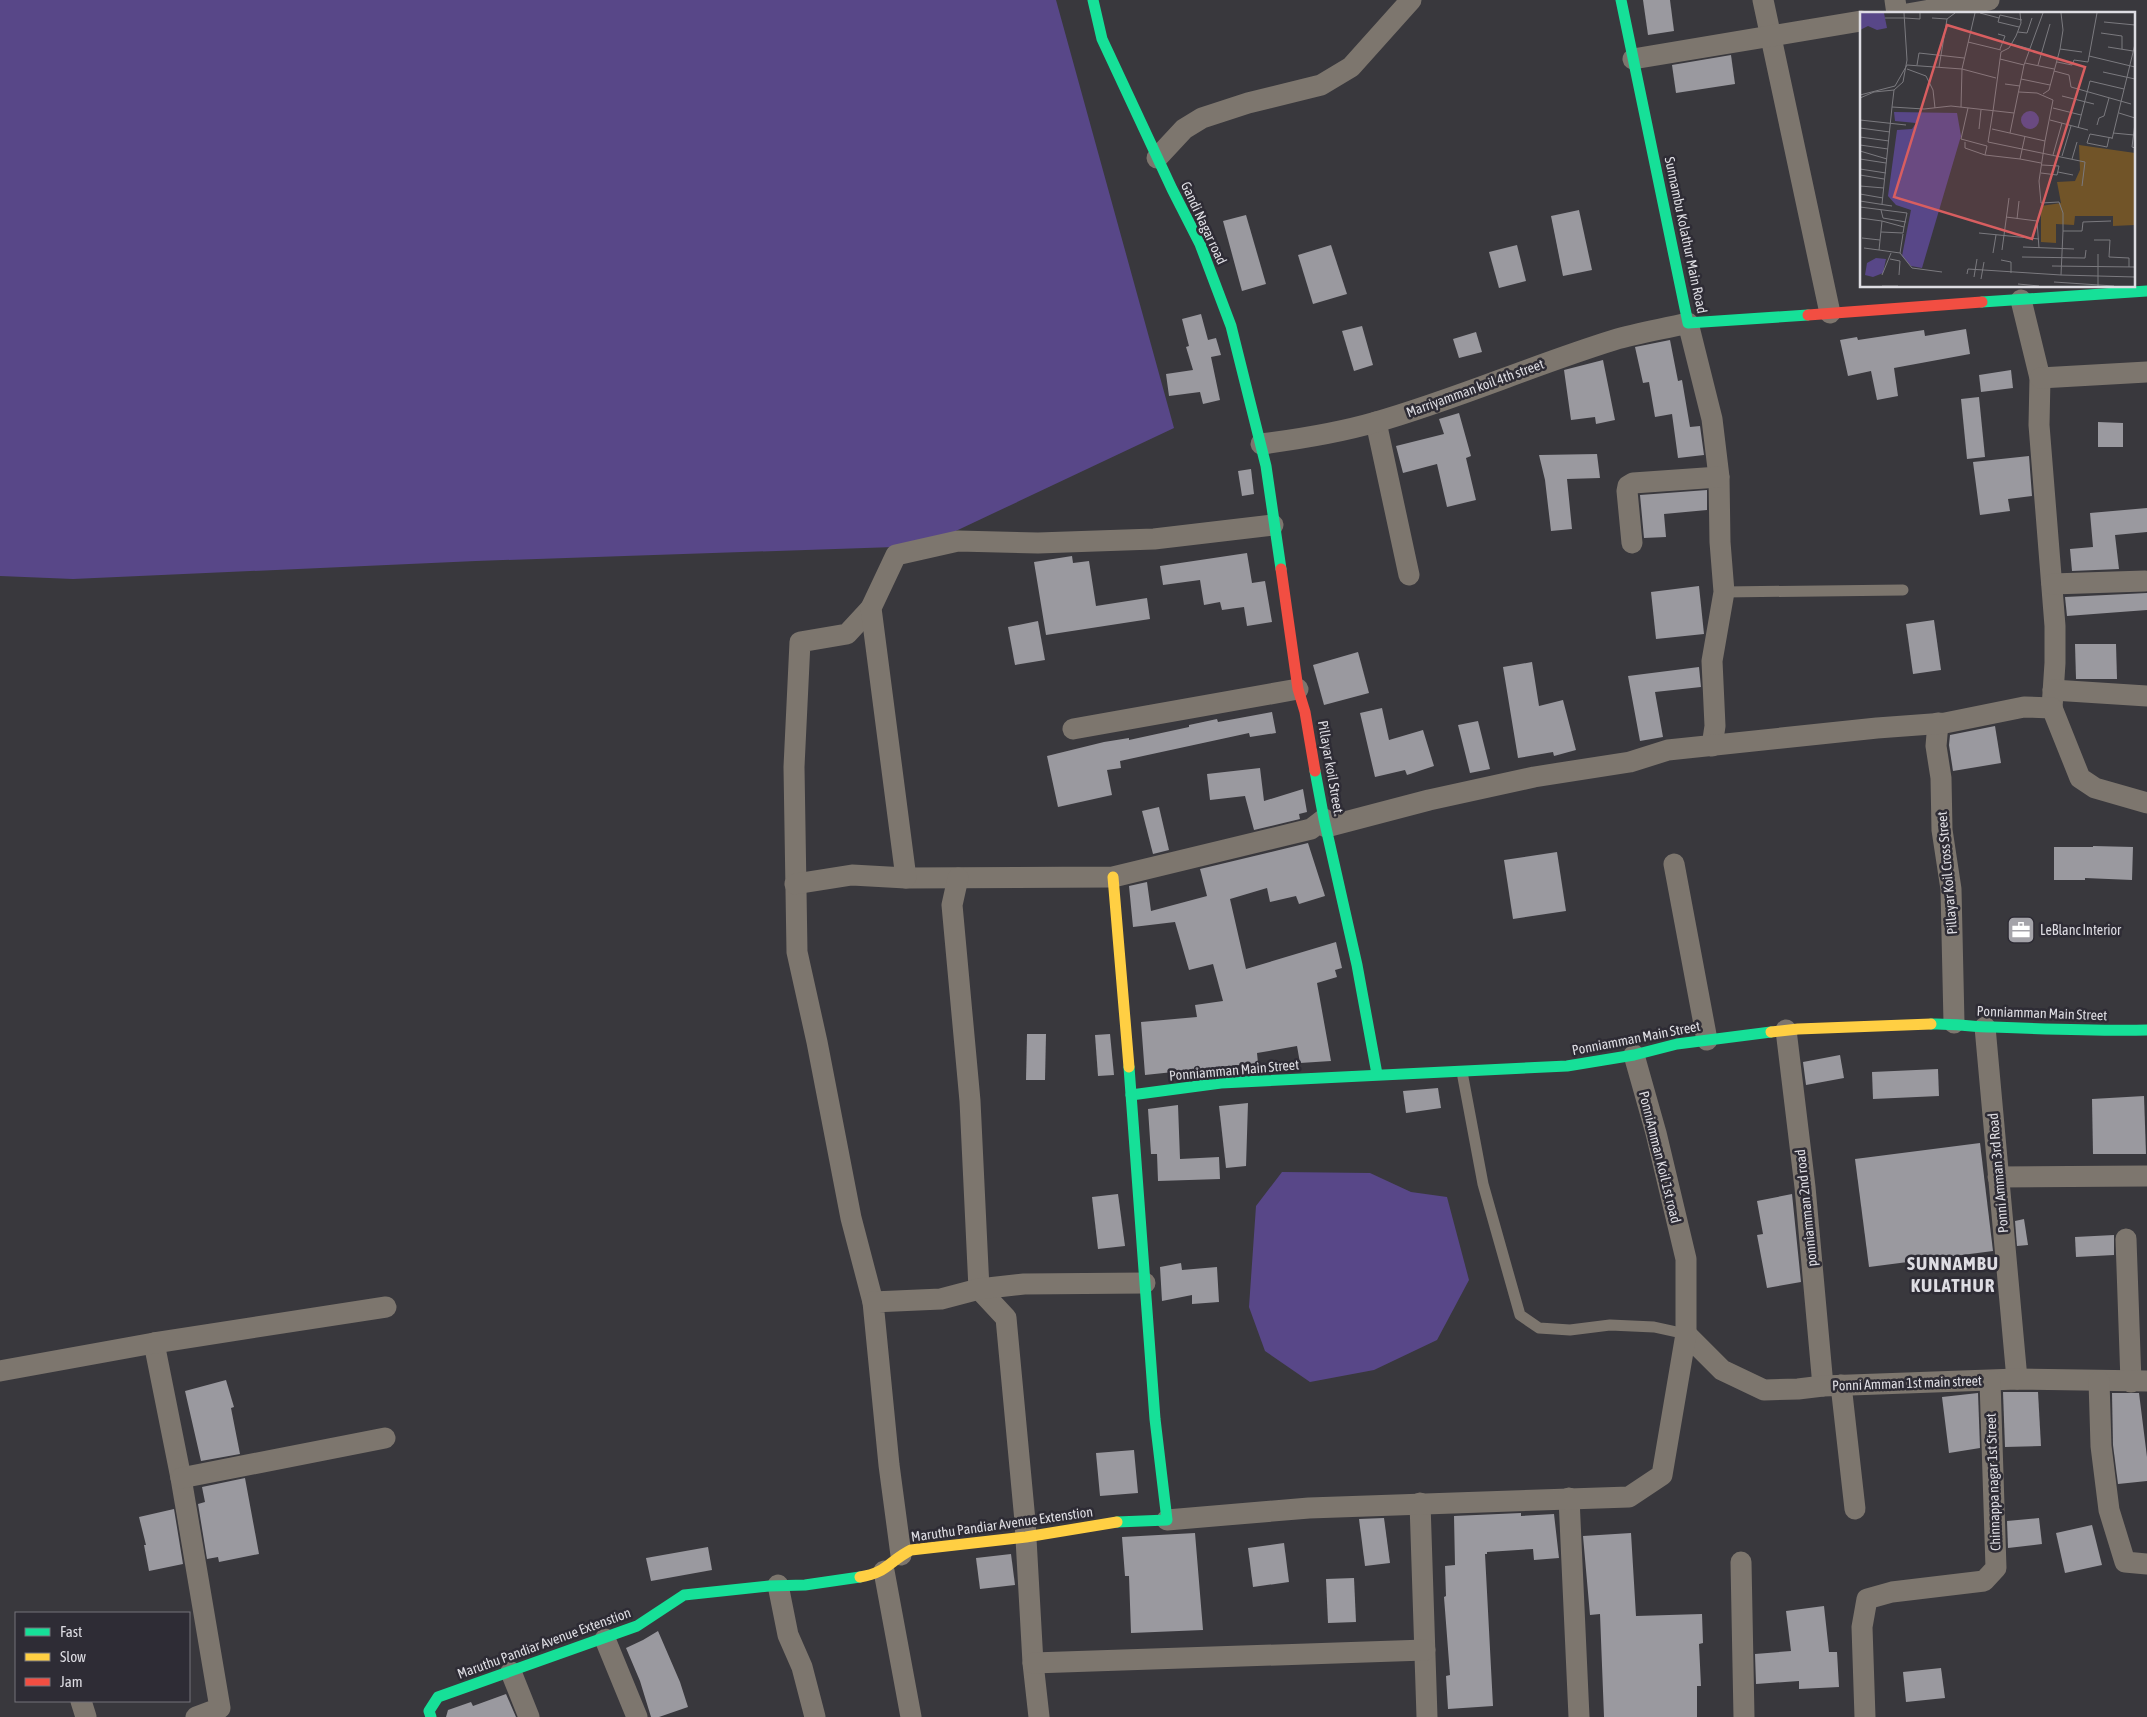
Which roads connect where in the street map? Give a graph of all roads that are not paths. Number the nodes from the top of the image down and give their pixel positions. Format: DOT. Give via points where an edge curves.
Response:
graph roads {
  1 [pos="1093,0"];
  2 [pos="1411,0"];
  3 [pos="1621,0"];
  4 [pos="1763,0"];
  5 [pos="1988,0"];
  6 [pos="1918,12"];
  7 [pos="1860,21"];
  8 [pos="1770,36"];
  9 [pos="1633,58"];
  10 [pos="1157,158"];
  11 [pos="2147,291"];
  12 [pos="2021,300"];
  13 [pos="1830,313"];
  14 [pos="1688,323"];
  15 [pos="2147,372"];
  16 [pos="2040,378"];
  17 [pos="1376,422"];
  18 [pos="1260,444"];
  19 [pos="1266,466"];
  20 [pos="1719,477"];
  21 [pos="1273,525"];
  22 [pos="1632,542"];
  23 [pos="1409,575"];
  24 [pos="2145,581"];
  25 [pos="2052,584"];
  26 [pos="1903,590"];
  27 [pos="1724,592"];
  28 [pos="871,608"];
  29 [pos="1298,689"];
  30 [pos="2147,696"];
  31 [pos="2052,699"];
  32 [pos="1938,723"];
  33 [pos="1073,729"];
  34 [pos="1712,746"];
  35 [pos="2147,803"];
  36 [pos="1325,823"];
  37 [pos="1674,864"];
  38 [pos="1113,877"];
  39 [pos="906,878"];
  40 [pos="958,878"];
  41 [pos="795,884"];
  42 [pos="1954,1023"];
  43 [pos="1985,1027"];
  44 [pos="1786,1030"];
  45 [pos="2147,1030"];
  46 [pos="1707,1040"];
  47 [pos="1634,1054"];
  48 [pos="1462,1072"];
  49 [pos="1377,1074"];
  50 [pos="1130,1095"];
  51 [pos="2147,1176"];
  52 [pos="1998,1177"];
  53 [pos="2126,1239"];
  54 [pos="1145,1283"];
  55 [pos="978,1289"];
  56 [pos="873,1302"];
  57 [pos="386,1307"];
  58 [pos="1686,1334"];
  59 [pos="154,1343"];
  60 [pos="0,1371"];
  61 [pos="2017,1379"];
  62 [pos="1990,1381"];
  63 [pos="2099,1381"];
  64 [pos="2139,1381"];
  65 [pos="1832,1385"];
  66 [pos="386,1438"];
  67 [pos="181,1478"];
  68 [pos="1569,1498"];
  69 [pos="1420,1503"];
  70 [pos="1855,1509"];
  71 [pos="1167,1520"];
  72 [pos="1026,1537"];
  73 [pos="901,1555"];
  74 [pos="1741,1562"];
  75 [pos="2147,1564"];
  76 [pos="884,1571"];
  77 [pos="778,1586"];
  78 [pos="605,1639"];
  79 [pos="1425,1650"];
  80 [pos="1033,1663"];
  81 [pos="511,1672"];
  82 [pos="81,1702"];
  83 [pos="86,1717"];
  84 [pos="196,1717"];
  85 [pos="431,1717"];
  86 [pos="529,1717"];
  87 [pos="636,1717"];
  88 [pos="815,1717"];
  89 [pos="911,1717"];
  90 [pos="1039,1717"];
  91 [pos="1427,1717"];
  92 [pos="1579,1717"];
  93 [pos="1744,1717"];
  94 [pos="1865,1717"];
  1 -- 10 [label="street, Gandi Nagar road" via="1102,39"];
  2 -- 10 [label="street" via="1351,67 1321,86 1202,118 1184,129"];
  3 -- 9 [label="street, Sunnambu Kolathur Main Road"];
  4 -- 8 [label="street"];
  5 -- 6 [label="street"];
  7 -- 8 [label="street"];
  8 -- 9 [label="street"];
  8 -- 13 [label="street"];
  9 -- 14 [label="street, Sunnambu Kolathur Main Road"];
  10 -- 18 [label="street, Gandi Nagar road" via="1200,244 1231,326"];
  11 -- 12 [label="street, Sunnambu Kolathur Main Road"];
  12 -- 13 [label="street, Sunnambu Kolathur Main Road"];
  12 -- 16 [label="street"];
  13 -- 14 [label="street, Sunnambu Kolathur Main Road"];
  14 -- 17 [label="street, Marriyamman koil 4th street" via="1616,340"];
  14 -- 20 [label="street" via="1712,419"];
  15 -- 16 [label="street"];
  16 -- 25 [label="street" via="2039,425"];
  17 -- 18 [label="street, Marriyamman koil 4th street" via="1332,434"];
  17 -- 23 [label="street"];
  18 -- 19 [label="street, Gandi Nagar road"];
  19 -- 21 [label="street, Pillayar koil Street."];
  20 -- 22 [label="street" via="1628,486"];
  20 -- 27 [label="street"];
  21 -- 28 [label="street" via="1154,539 1038,543 958,541 896,555"];
  21 -- 29 [label="street, Pillayar koil Street."];
  24 -- 25 [label="street"];
  25 -- 31 [label="street" via="2055,663"];
  26 -- 27 [label="lane"];
  27 -- 34 [label="street" via="1712,660 1715,726"];
  28 -- 39 [label="street"];
  28 -- 41 [label="street" via="847,634 800,642 794,767"];
  29 -- 33 [label="street"];
  29 -- 36 [label="street, Pillayar koil Street."];
  30 -- 31 [label="street"];
  31 -- 32 [label="street"];
  31 -- 35 [label="street" via="2080,778 2095,788"];
  32 -- 34 [label="street"];
  32 -- 42 [label="street, Pillayar Koil Cross Street" via="1936,746 1941,778 1942,830 1951,889"];
  34 -- 36 [label="street" via="1668,750 1630,762 1534,777"];
  36 -- 38 [label="street"];
  36 -- 49 [label="street, Pillayar koil Street." via="1357,965"];
  37 -- 46 [label="street"];
  38 -- 40 [label="street"];
  38 -- 50 [label="street"];
  39 -- 40 [label="street"];
  39 -- 41 [label="street" via="852,875"];
  40 -- 55 [label="street" via="952,905 970,1101"];
  41 -- 56 [label="street" via="797,952 851,1218"];
  42 -- 43 [label="street, Ponniamman Main Street"];
  42 -- 44 [label="street, Ponniamman Main Street"];
  43 -- 45 [label="street, Ponniamman Main Street"];
  43 -- 52 [label="street, Ponni Amman 3rd Road"];
  44 -- 46 [label="street, Ponniamman Main Street"];
  44 -- 65 [label="street, ponniamman 2nd road"];
  46 -- 47 [label="street, Ponniamman Main Street"];
  47 -- 48 [label="street, Ponniamman Main Street" via="1568,1066"];
  47 -- 58 [label="street, PonniAmman Koil 1st road" via="1686,1259"];
  48 -- 49 [label="street, Ponniamman Main Street"];
  48 -- 58 [label="lane" via="1483,1184 1520,1315 1539,1328 1654,1327"];
  49 -- 50 [label="street, Ponniamman Main Street" via="1221,1083"];
  50 -- 54 [label="street"];
  51 -- 52 [label="street"];
  52 -- 61 [label="street, Ponni Amman 3rd Road"];
  53 -- 64 [label="street"];
  54 -- 55 [label="street" via="1024,1284"];
  54 -- 71 [label="street" via="1153,1408"];
  55 -- 56 [label="street" via="941,1299"];
  55 -- 72 [label="street" via="1006,1318"];
  56 -- 73 [label="street"];
  57 -- 59 [label="street"];
  58 -- 65 [label="street, Ponni Amman 1st main street" via="1722,1370 1764,1390"];
  58 -- 68 [label="street, PonniAmman Koil 1st road" via="1662,1475 1628,1497"];
  59 -- 60 [label="street"];
  59 -- 67 [label="street"];
  61 -- 62 [label="street, Ponni Amman 1st main street"];
  61 -- 63 [label="street, Ponni Amman 1st main street"];
  62 -- 65 [label="street, Ponni Amman 1st main street"];
  62 -- 94 [label="street, Chinnappa nagar 1st Street" via="1996,1568 1984,1580 1892,1592 1867,1599 1862,1627"];
  63 -- 64 [label="street, Ponni Amman 1st main street"];
  63 -- 75 [label="street" via="2101,1446 2109,1510 2125,1562"];
  65 -- 70 [label="street, ponniamman 2nd road"];
  66 -- 67 [label="street"];
  67 -- 84 [label="street" via="220,1708"];
  68 -- 69 [label="street, PonniAmman Koil 1st road"];
  68 -- 92 [label="street"];
  69 -- 71 [label="street, PonniAmman Koil 1st road"];
  69 -- 79 [label="street"];
  71 -- 72 [label="street, Maruthu Pandiar Avenue Extenstion" via="1123,1521"];
  72 -- 73 [label="street, Maruthu Pandiar Avenue Extenstion" via="911,1550"];
  72 -- 80 [label="street"];
  73 -- 76 [label="street, Maruthu Pandiar Avenue Extenstion"];
  74 -- 93 [label="street"];
  76 -- 77 [label="street, Maruthu Pandiar Avenue Extenstion" via="805,1585"];
  76 -- 89 [label="street"];
  77 -- 78 [label="street, Maruthu Pandiar Avenue Extenstion" via="684,1595 637,1626"];
  77 -- 88 [label="street" via="788,1635 802,1667"];
  78 -- 81 [label="street, Maruthu Pandiar Avenue Extenstion"];
  78 -- 87 [label="street"];
  79 -- 80 [label="street"];
  79 -- 91 [label="street"];
  80 -- 90 [label="street"];
  81 -- 85 [label="street, Maruthu Pandiar Avenue Extenstion" via="438,1697 429,1712"];
  81 -- 86 [label="street"];
  82 -- 83 [label="street"];
}
